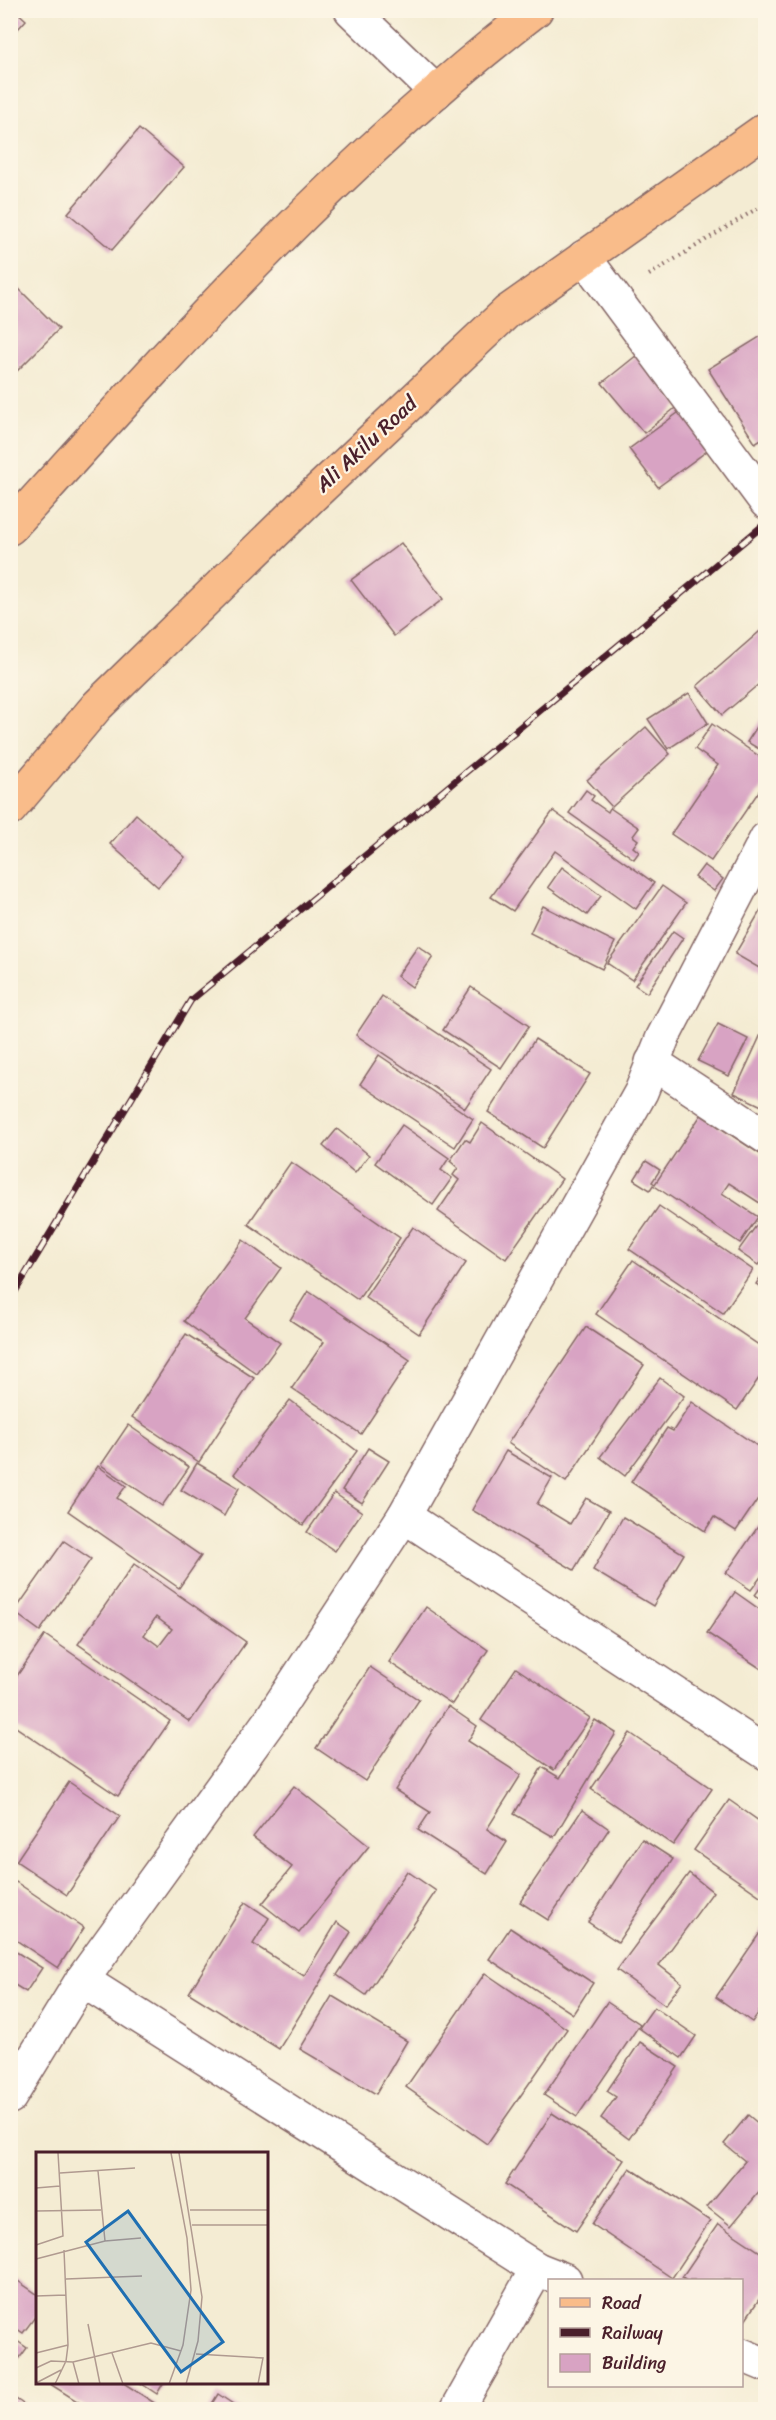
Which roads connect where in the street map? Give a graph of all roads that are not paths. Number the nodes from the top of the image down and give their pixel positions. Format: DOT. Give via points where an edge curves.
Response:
graph roads {
  1 [pos="351,10"];
  2 [pos="536,10"];
  3 [pos="436,92"];
  4 [pos="765,129"];
  5 [pos="584,257"];
  6 [pos="765,502"];
  7 [pos="10,528"];
  8 [pos="10,808"];
  9 [pos="765,839"];
  10 [pos="652,1062"];
  11 [pos="765,1137"];
  12 [pos="404,1516"];
  13 [pos="765,1753"];
  14 [pos="82,1980"];
  15 [pos="10,2097"];
  16 [pos="551,2275"];
  17 [pos="548,2279"];
  18 [pos="743,2356"];
  19 [pos="765,2365"];
  20 [pos="457,2409"];
  1 -- 3 [label="street"];
  2 -- 3 [label="main road"];
  3 -- 7 [label="main road" via="295,222"];
  4 -- 5 [label="main road, Ali Akilu Road"];
  5 -- 6 [label="street"];
  5 -- 8 [label="main road, Ali Akilu Road" via="507,312 311,497 97,706"];
  9 -- 10 [label="street"];
  10 -- 11 [label="street"];
  10 -- 12 [label="street" via="641,1092"];
  12 -- 13 [label="street"];
  12 -- 14 [label="street" via="271,1719"];
  14 -- 15 [label="street"];
  14 -- 16 [label="street"];
  17 -- 20 [label="street"];
  18 -- 19 [label="street"];
}
